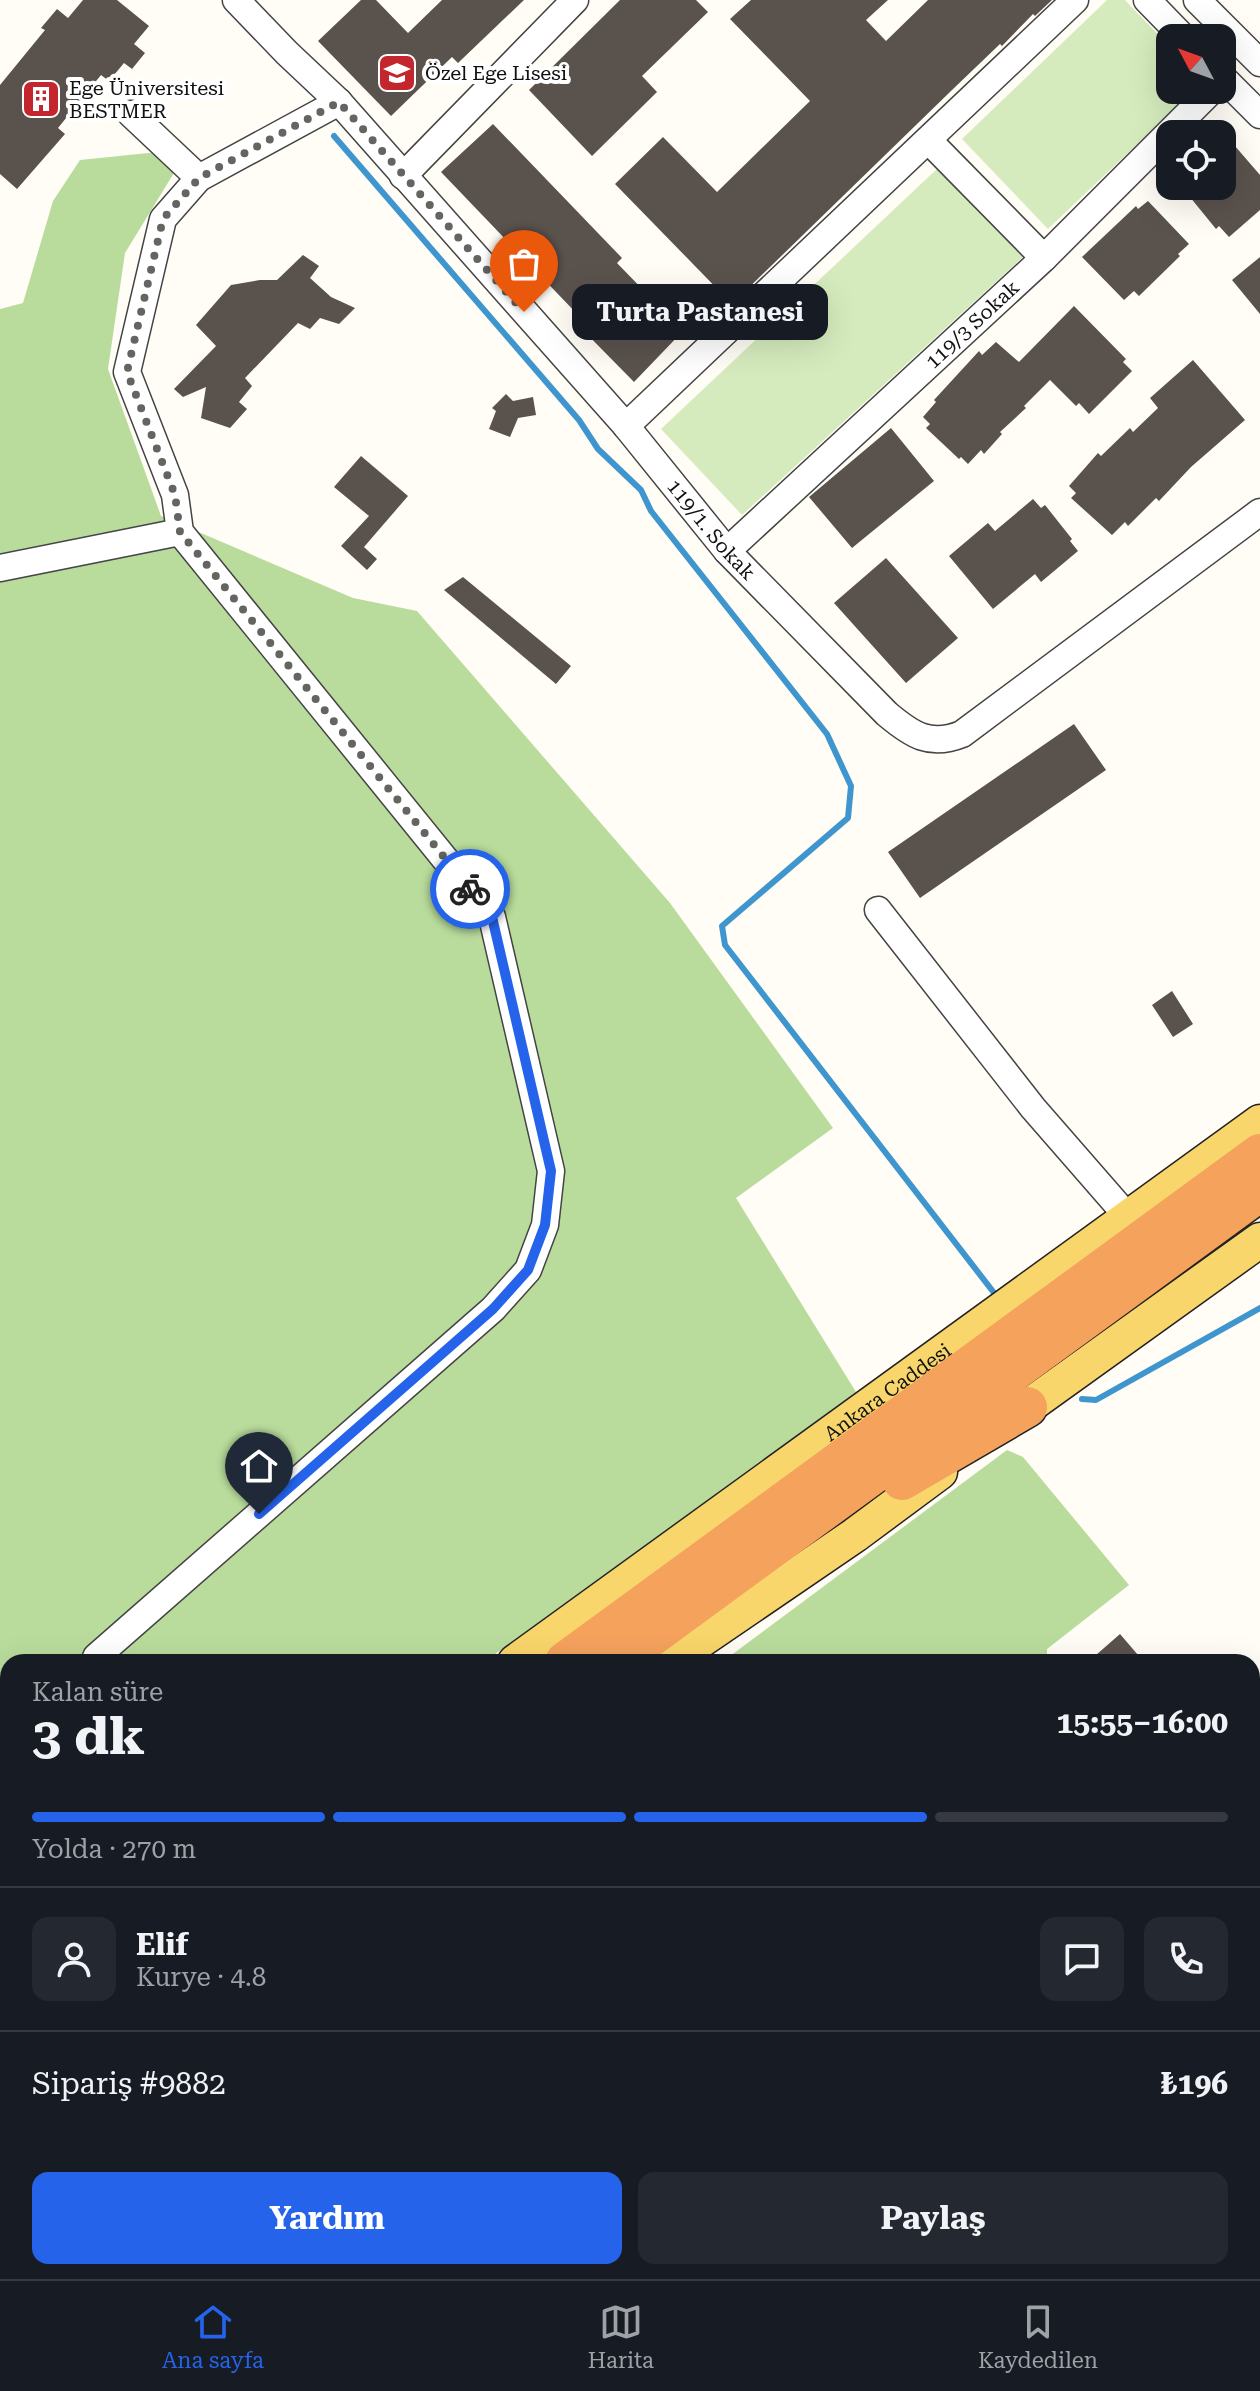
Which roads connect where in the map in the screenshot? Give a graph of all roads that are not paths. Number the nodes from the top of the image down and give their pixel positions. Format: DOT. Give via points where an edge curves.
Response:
graph roads {
  1 [pos="236,0"];
  2 [pos="575,0"];
  3 [pos="1075,0"];
  4 [pos="1147,0"];
  5 [pos="1197,0"];
  6 [pos="1170,24"];
  7 [pos="1260,63"];
  8 [pos="1236,95"];
  9 [pos="339,102"];
  10 [pos="1198,104"];
  11 [pos="131,114"];
  12 [pos="1260,115"];
  13 [pos="929,141"];
  14 [pos="403,176"];
  15 [pos="199,178"];
  16 [pos="1044,258"];
  17 [pos="626,426"];
  18 [pos="1260,512"];
  19 [pos="180,532"];
  20 [pos="727,551"];
  21 [pos="0,568"];
  22 [pos="878,910"];
  23 [pos="1260,1122"];
  24 [pos="1260,1154"];
  25 [pos="1260,1191"];
  26 [pos="1128,1217"];
  27 [pos="1253,1252"];
  28 [pos="1027,1407"];
  29 [pos="682,1541"];
  30 [pos="712,1590"];
  31 [pos="99,1654"];
  32 [pos="526,1654"];
  33 [pos="573,1654"];
  34 [pos="576,1654"];
  35 [pos="627,1654"];
  36 [pos="681,1654"];
  1 -- 9 [label="street, 119/1. Sokak"];
  2 -- 14 [label="street"];
  3 -- 13 [label="street"];
  4 -- 6 [label="street"];
  5 -- 7 [label="street"];
  8 -- 12 [label="street"];
  9 -- 14 [label="street, 119/1. Sokak"];
  9 -- 15 [label="street"];
  10 -- 16 [label="street, 119/3 Sokak"];
  11 -- 15 [label="street"];
  13 -- 16 [label="street"];
  13 -- 17 [label="street"];
  14 -- 17 [label="street, 119/1. Sokak"];
  15 -- 19 [label="street" via="163,219 127,372 175,495"];
  16 -- 20 [label="street, 119/3 Sokak"];
  17 -- 20 [label="street, 119/1. Sokak"];
  18 -- 20 [label="street, 119/1. Sokak" via="947,740 908,732 887,714"];
  19 -- 21 [label="street"];
  19 -- 31 [label="street" via="492,917 551,1171 545,1225 528,1270 493,1309"];
  22 -- 26 [label="street" via="1033,1108"];
  23 -- 26 [label="main road, Ankara Caddesi"];
  24 -- 34 [label="highway, Ankara Caddesi"];
  25 -- 30 [label="highway"];
  26 -- 29 [label="main road, Ankara Caddesi"];
  27 -- 28 [label="main road"];
  28 -- 30 [label="highway"];
  28 -- 36 [label="main road" via="855,1535"];
  29 -- 32 [label="main road, Ankara Caddesi"];
  29 -- 33 [label="highway"];
  30 -- 35 [label="highway"];
}
